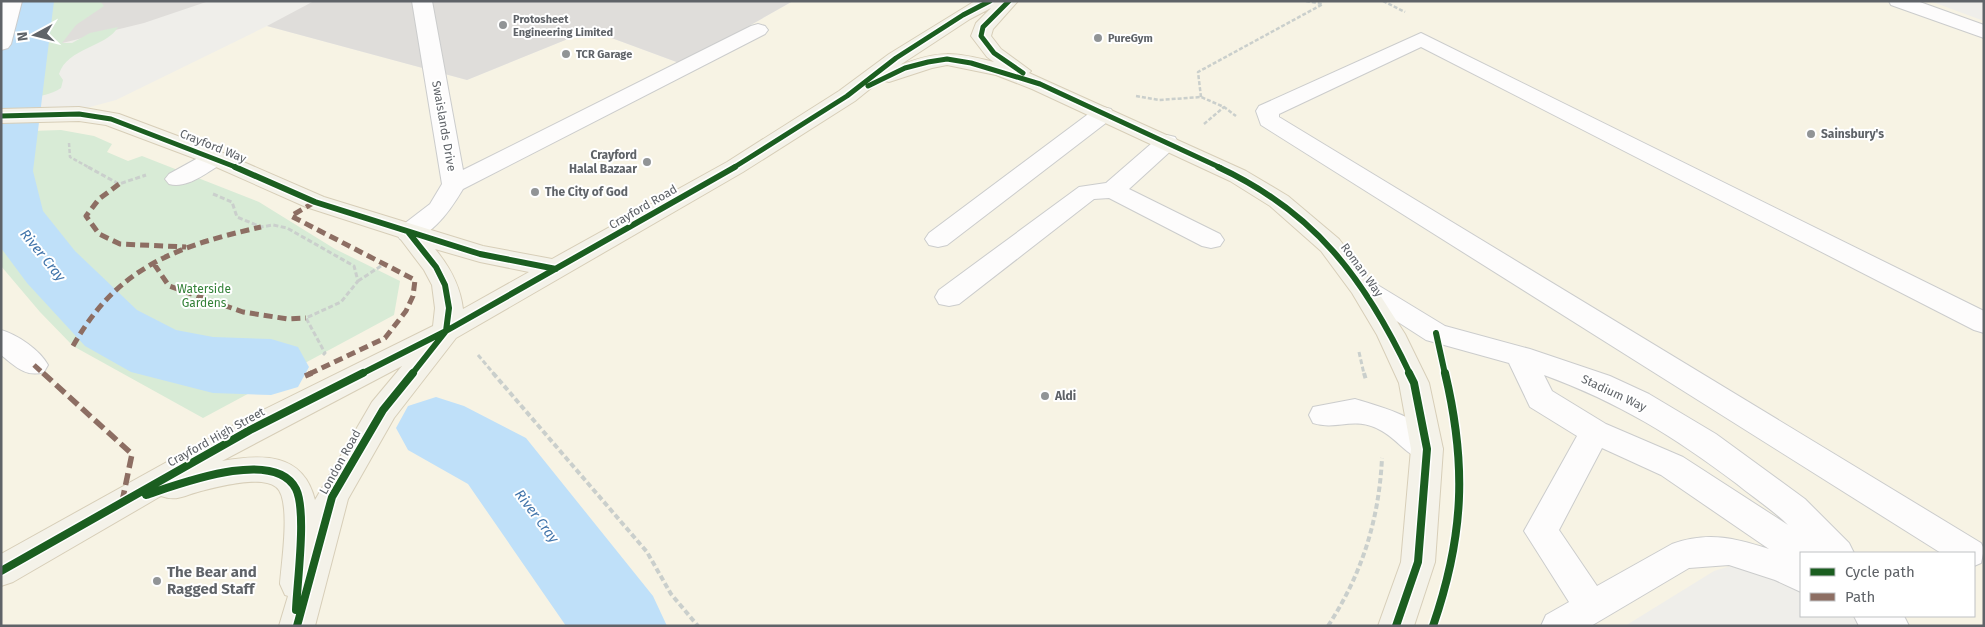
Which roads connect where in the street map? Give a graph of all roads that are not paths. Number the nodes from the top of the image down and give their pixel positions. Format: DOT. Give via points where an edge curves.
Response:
graph roads {
  1 [pos="12,1"];
  2 [pos="422,1"];
  3 [pos="990,1"];
  4 [pos="1009,1"];
  5 [pos="1898,1"];
  6 [pos="758,30"];
  7 [pos="1984,32"];
  8 [pos="1,44"];
  9 [pos="947,59"];
  10 [pos="1040,84"];
  11 [pos="847,96"];
  12 [pos="1103,114"];
  13 [pos="1,116"];
  14 [pos="1167,142"];
  15 [pos="215,158"];
  16 [pos="177,179"];
  17 [pos="454,184"];
  18 [pos="1113,190"];
  19 [pos="409,233"];
  20 [pos="938,239"];
  21 [pos="1211,240"];
  22 [pos="556,269"];
  23 [pos="1362,287"];
  24 [pos="949,297"];
  25 [pos="1984,323"];
  26 [pos="446,331"];
  27 [pos="1,340"];
  28 [pos="1520,356"];
  29 [pos="34,365"];
  30 [pos="1324,415"];
  31 [pos="1595,432"];
  32 [pos="1427,449"];
  33 [pos="122,502"];
  34 [pos="1801,552"];
  35 [pos="1836,552"];
  36 [pos="1967,552"];
  37 [pos="1,571"];
  38 [pos="1800,576"];
  39 [pos="1592,607"];
  40 [pos="1874,617"];
  41 [pos="1880,617"];
  42 [pos="1902,617"];
  43 [pos="297,626"];
  44 [pos="1396,626"];
  45 [pos="1559,626"];
  46 [pos="1891,626"];
  47 [pos="1911,626"];
  1 -- 8 [label="street"];
  2 -- 17 [label="street, Swaislands Drive"];
  3 -- 11 [label="main road, Crayford Road" via="896,58"];
  4 -- 10 [label="main road, Roman Way" via="982,26 981,36 994,53"];
  5 -- 7 [label="street"];
  6 -- 17 [label="street"];
  9 -- 10 [label="main road, Roman Way" via="995,69"];
  9 -- 11 [label="main road, Crayford Road" via="906,68"];
  10 -- 12 [label="main road, Roman Way"];
  11 -- 22 [label="main road, Crayford Road" via="770,146"];
  12 -- 14 [label="main road, Roman Way"];
  12 -- 20 [label="street"];
  13 -- 15 [label="main road, Crayford Way" via="79,114 111,119"];
  14 -- 18 [label="street"];
  14 -- 23 [label="main road, Roman Way" via="1238,176 1279,201 1330,246"];
  15 -- 16 [label="street"];
  15 -- 19 [label="main road, Crayford Way" via="315,202"];
  17 -- 19 [label="street, Swaislands Drive" via="439,209"];
  18 -- 21 [label="street"];
  18 -- 24 [label="street" via="1088,192"];
  19 -- 22 [label="main road, Crayford Way" via="480,254"];
  19 -- 26 [label="main road" via="436,267 445,286 449,308"];
  22 -- 26 [label="main road, Crayford Road"];
  23 -- 28 [label="street, Stadium Way" via="1436,333"];
  23 -- 32 [label="main road, Roman Way" via="1392,334 1414,383"];
  25 -- 36 [label="street" via="1421,39 1266,111 1269,120"];
  26 -- 33 [label="main road, Crayford High Street" via="250,430"];
  26 -- 43 [label="main road, London Road" via="383,410 332,497"];
  27 -- 29 [label="street"];
  28 -- 31 [label="street" via="1541,399"];
  28 -- 35 [label="street, Stadium Way" via="1615,391 1705,443 1793,509"];
  30 -- 32 [label="street" via="1355,410 1368,414 1392,422"];
  31 -- 34 [label="street" via="1672,466"];
  31 -- 39 [label="street" via="1541,531"];
  32 -- 44 [label="main road, Roman Way" via="1418,562"];
  33 -- 37 [label="main road, Crayford High Street"];
  33 -- 43 [label="main road, London Road" via="218,473 260,469 285,475 295,486 300,504"];
  38 -- 39 [label="street" via="1784,568 1729,551 1684,554"];
  39 -- 45 [label="street"];
  40 -- 46 [label="street"];
  41 -- 46 [label="street"];
  42 -- 47 [label="street"];
}
